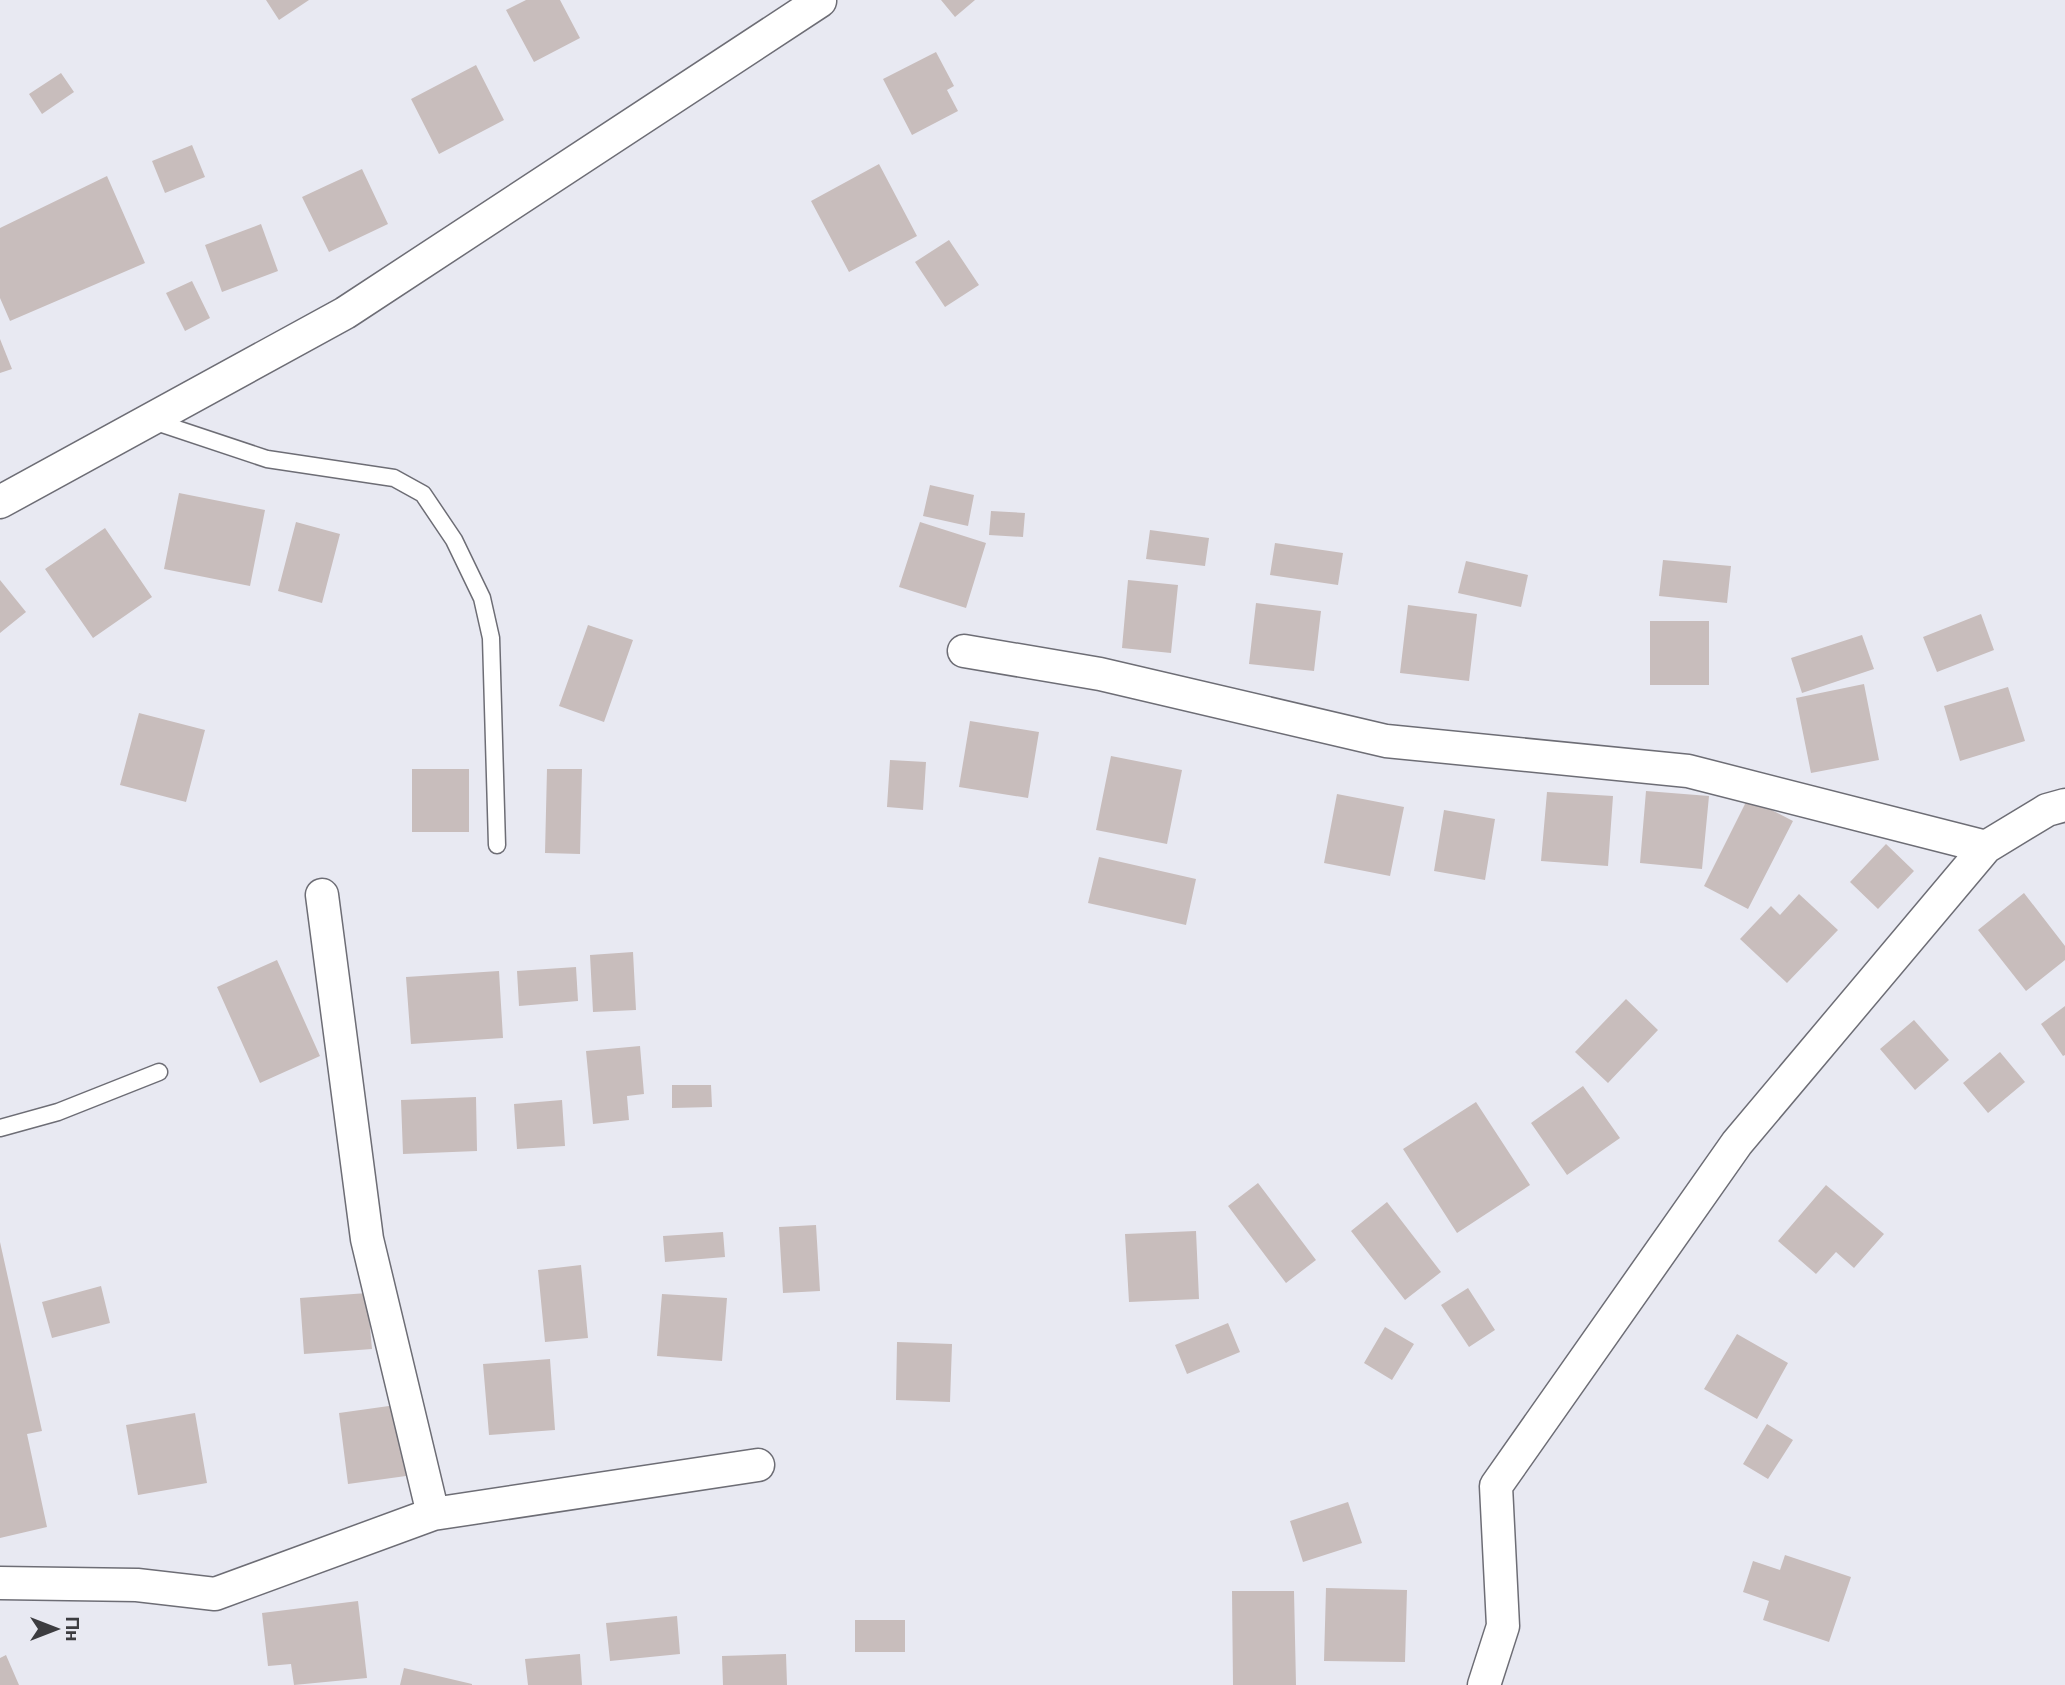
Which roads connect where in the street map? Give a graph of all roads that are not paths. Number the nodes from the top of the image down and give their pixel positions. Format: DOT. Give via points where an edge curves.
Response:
graph roads {
  1 [pos="820,1"];
  2 [pos="150,421"];
  3 [pos="0,502"];
  4 [pos="964,651"];
  5 [pos="2065,805"];
  6 [pos="497,845"];
  7 [pos="1986,847"];
  8 [pos="322,895"];
  9 [pos="159,1072"];
  10 [pos="0,1128"];
  11 [pos="758,1465"];
  12 [pos="433,1514"];
  13 [pos="0,1583"];
  14 [pos="1484,1685"];
  1 -- 2 [label="street" via="345,313"];
  2 -- 3 [label="street"];
  2 -- 6 [label="lane" via="267,459 394,478 423,494 454,540 482,598 491,638"];
  4 -- 7 [label="street" via="1100,674 1386,741 1688,771"];
  5 -- 7 [label="street" via="2047,810"];
  7 -- 14 [label="street" via="1737,1143 1496,1486 1503,1626"];
  8 -- 12 [label="street" via="367,1239"];
  9 -- 10 [label="lane" via="58,1112"];
  11 -- 12 [label="street"];
  12 -- 13 [label="street" via="215,1594 137,1585"];
}
